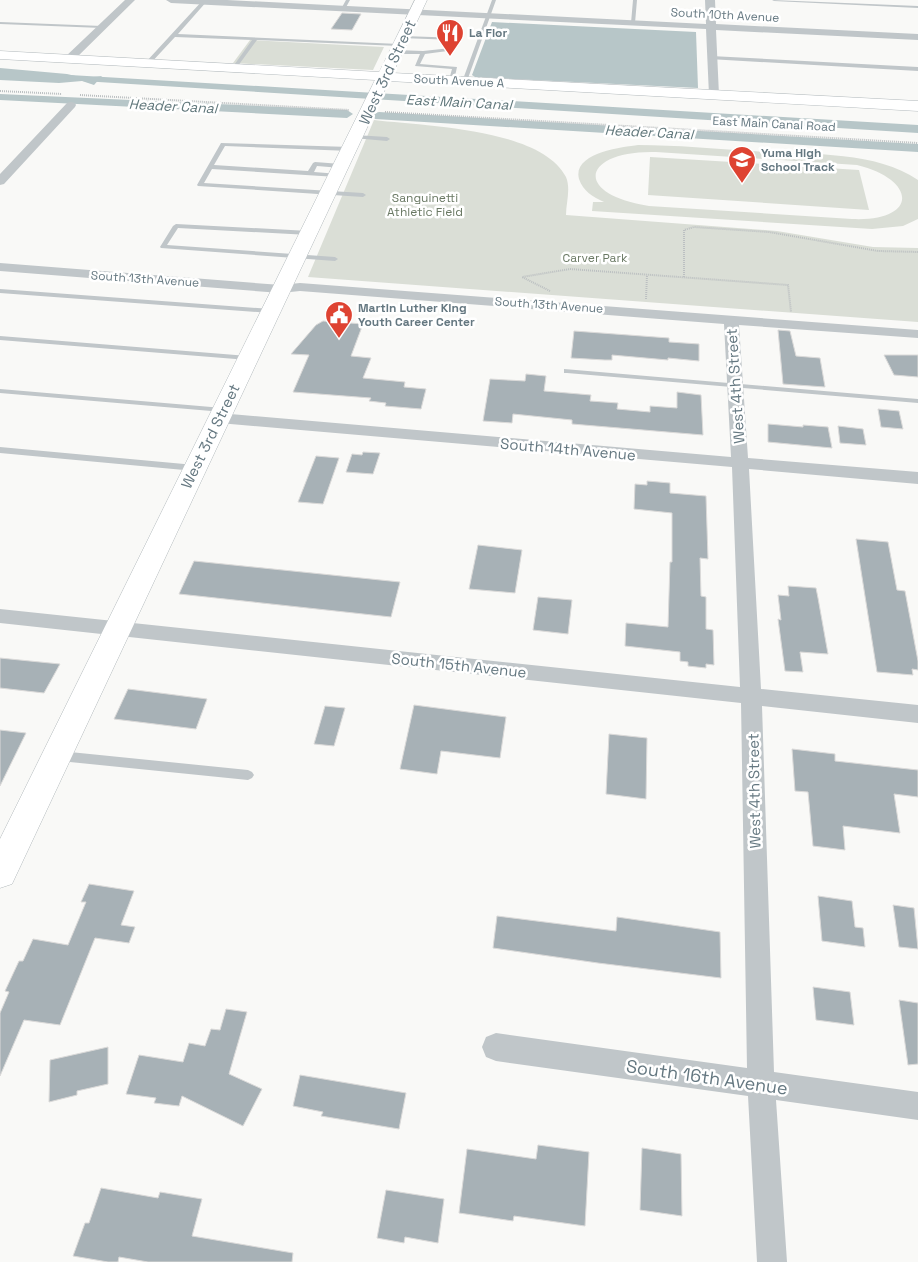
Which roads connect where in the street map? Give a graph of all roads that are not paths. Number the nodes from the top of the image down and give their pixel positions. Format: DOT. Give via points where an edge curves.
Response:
graph roads {
  1 [pos="130,0"];
  2 [pos="171,0"];
  3 [pos="494,0"];
  4 [pos="635,0"];
  5 [pos="710,0"];
  6 [pos="774,0"];
  7 [pos="205,1"];
  8 [pos="346,4"];
  9 [pos="418,6"];
  10 [pos="918,6"];
  11 [pos="488,15"];
  12 [pos="0,22"];
  13 [pos="633,23"];
  14 [pos="102,27"];
  15 [pos="711,27"];
  16 [pos="174,35"];
  17 [pos="918,36"];
  18 [pos="256,38"];
  19 [pos="399,44"];
  20 [pos="423,53"];
  21 [pos="0,55"];
  22 [pos="712,58"];
  23 [pos="68,60"];
  24 [pos="147,64"];
  25 [pos="235,68"];
  26 [pos="918,69"];
  27 [pos="458,81"];
  28 [pos="375,95"];
  29 [pos="714,95"];
  30 [pos="72,100"];
  31 [pos="918,106"];
  32 [pos="386,139"];
  33 [pos="342,164"];
  34 [pos="210,167"];
  35 [pos="310,173"];
  36 [pos="0,181"];
  37 [pos="363,195"];
  38 [pos="309,232"];
  39 [pos="297,256"];
  40 [pos="335,260"];
  41 [pos="0,267"];
  42 [pos="281,289"];
  43 [pos="0,291"];
  44 [pos="271,311"];
  45 [pos="731,320"];
  46 [pos="918,334"];
  47 [pos="0,338"];
  48 [pos="248,358"];
  49 [pos="567,371"];
  50 [pos="735,385"];
  51 [pos="0,390"];
  52 [pos="918,401"];
  53 [pos="221,414"];
  54 [pos="0,450"];
  55 [pos="740,464"];
  56 [pos="195,468"];
  57 [pos="918,478"];
  58 [pos="0,616"];
  59 [pos="118,628"];
  60 [pos="751,696"];
  61 [pos="918,714"];
  62 [pos="56,755"];
  63 [pos="248,775"];
  64 [pos="0,873"];
  65 [pos="496,1047"];
  66 [pos="760,1084"];
  67 [pos="918,1106"];
  68 [pos="772,1262"];
  1 -- 14 [label="street"];
  2 -- 7 [label="street, South 10th Avenue"];
  3 -- 11 [label="lane"];
  4 -- 13 [label="lane"];
  5 -- 15 [label="street"];
  6 -- 10 [label="lane"];
  7 -- 8 [label="street, South 10th Avenue"];
  7 -- 16 [label="lane"];
  8 -- 9 [label="street, South 10th Avenue"];
  9 -- 11 [label="street, South 10th Avenue"];
  9 -- 19 [label="main road, West 3rd Street"];
  11 -- 13 [label="street, South 10th Avenue"];
  11 -- 27 [label="lane"];
  12 -- 14 [label="lane"];
  13 -- 15 [label="street, South 10th Avenue"];
  14 -- 23 [label="street"];
  15 -- 17 [label="street, South 10th Avenue"];
  15 -- 22 [label="street"];
  16 -- 18 [label="lane"];
  16 -- 24 [label="lane"];
  18 -- 19 [label="lane"];
  18 -- 25 [label="lane"];
  19 -- 20 [label="lane"];
  19 -- 20 [label="lane" via="458,39 454,49"];
  19 -- 28 [label="main road, West 3rd Street"];
  20 -- 27 [label="lane" via="417,65 455,68"];
  21 -- 23 [label="main road, South Avenue A"];
  22 -- 26 [label="lane"];
  22 -- 29 [label="street"];
  23 -- 24 [label="main road, South Avenue A"];
  24 -- 25 [label="main road, South Avenue A"];
  25 -- 28 [label="main road, South Avenue A"];
  27 -- 28 [label="main road, South Avenue A"];
  27 -- 29 [label="main road, South Avenue A"];
  28 -- 33 [label="main road, West 3rd Street"];
  29 -- 31 [label="main road, South Avenue A"];
  30 -- 36 [label="street"];
  32 -- 33 [label="lane"];
  33 -- 34 [label="lane" via="223,144"];
  33 -- 34 [label="lane" via="200,185"];
  33 -- 35 [label="lane"];
  33 -- 35 [label="lane" via="315,164"];
  33 -- 37 [label="lane"];
  33 -- 38 [label="main road, West 3rd Street"];
  34 -- 35 [label="lane"];
  38 -- 39 [label="main road, West 3rd Street"];
  38 -- 39 [label="lane" via="176,226 162,247"];
  39 -- 40 [label="lane"];
  39 -- 42 [label="main road, West 3rd Street"];
  41 -- 42 [label="street, South 13th Avenue"];
  42 -- 44 [label="main road, West 3rd Street"];
  42 -- 45 [label="street, South 13th Avenue" via="300,287"];
  43 -- 44 [label="lane"];
  44 -- 48 [label="main road, West 3rd Street"];
  45 -- 46 [label="street, South 13th Avenue"];
  45 -- 50 [label="street, West 4th Street"];
  47 -- 48 [label="lane"];
  48 -- 53 [label="main road, West 3rd Street"];
  49 -- 50 [label="lane"];
  50 -- 52 [label="lane"];
  50 -- 55 [label="street, West 4th Street"];
  51 -- 53 [label="lane"];
  53 -- 55 [label="street, South 14th Avenue"];
  53 -- 56 [label="main road, West 3rd Street"];
  54 -- 56 [label="lane"];
  55 -- 57 [label="street, South 14th Avenue"];
  55 -- 60 [label="street, West 4th Street"];
  56 -- 59 [label="main road, West 3rd Street"];
  58 -- 59 [label="street, South 15th Avenue"];
  59 -- 60 [label="street, South 15th Avenue"];
  59 -- 62 [label="main road, West 3rd Street"];
  60 -- 61 [label="street, South 15th Avenue"];
  60 -- 66 [label="street, West 4th Street"];
  62 -- 63 [label="lane"];
  62 -- 64 [label="main road, West 3rd Street"];
  65 -- 66 [label="street, South 16th Avenue"];
  66 -- 67 [label="street, South 16th Avenue"];
  66 -- 68 [label="street, West 4th Street"];
}
